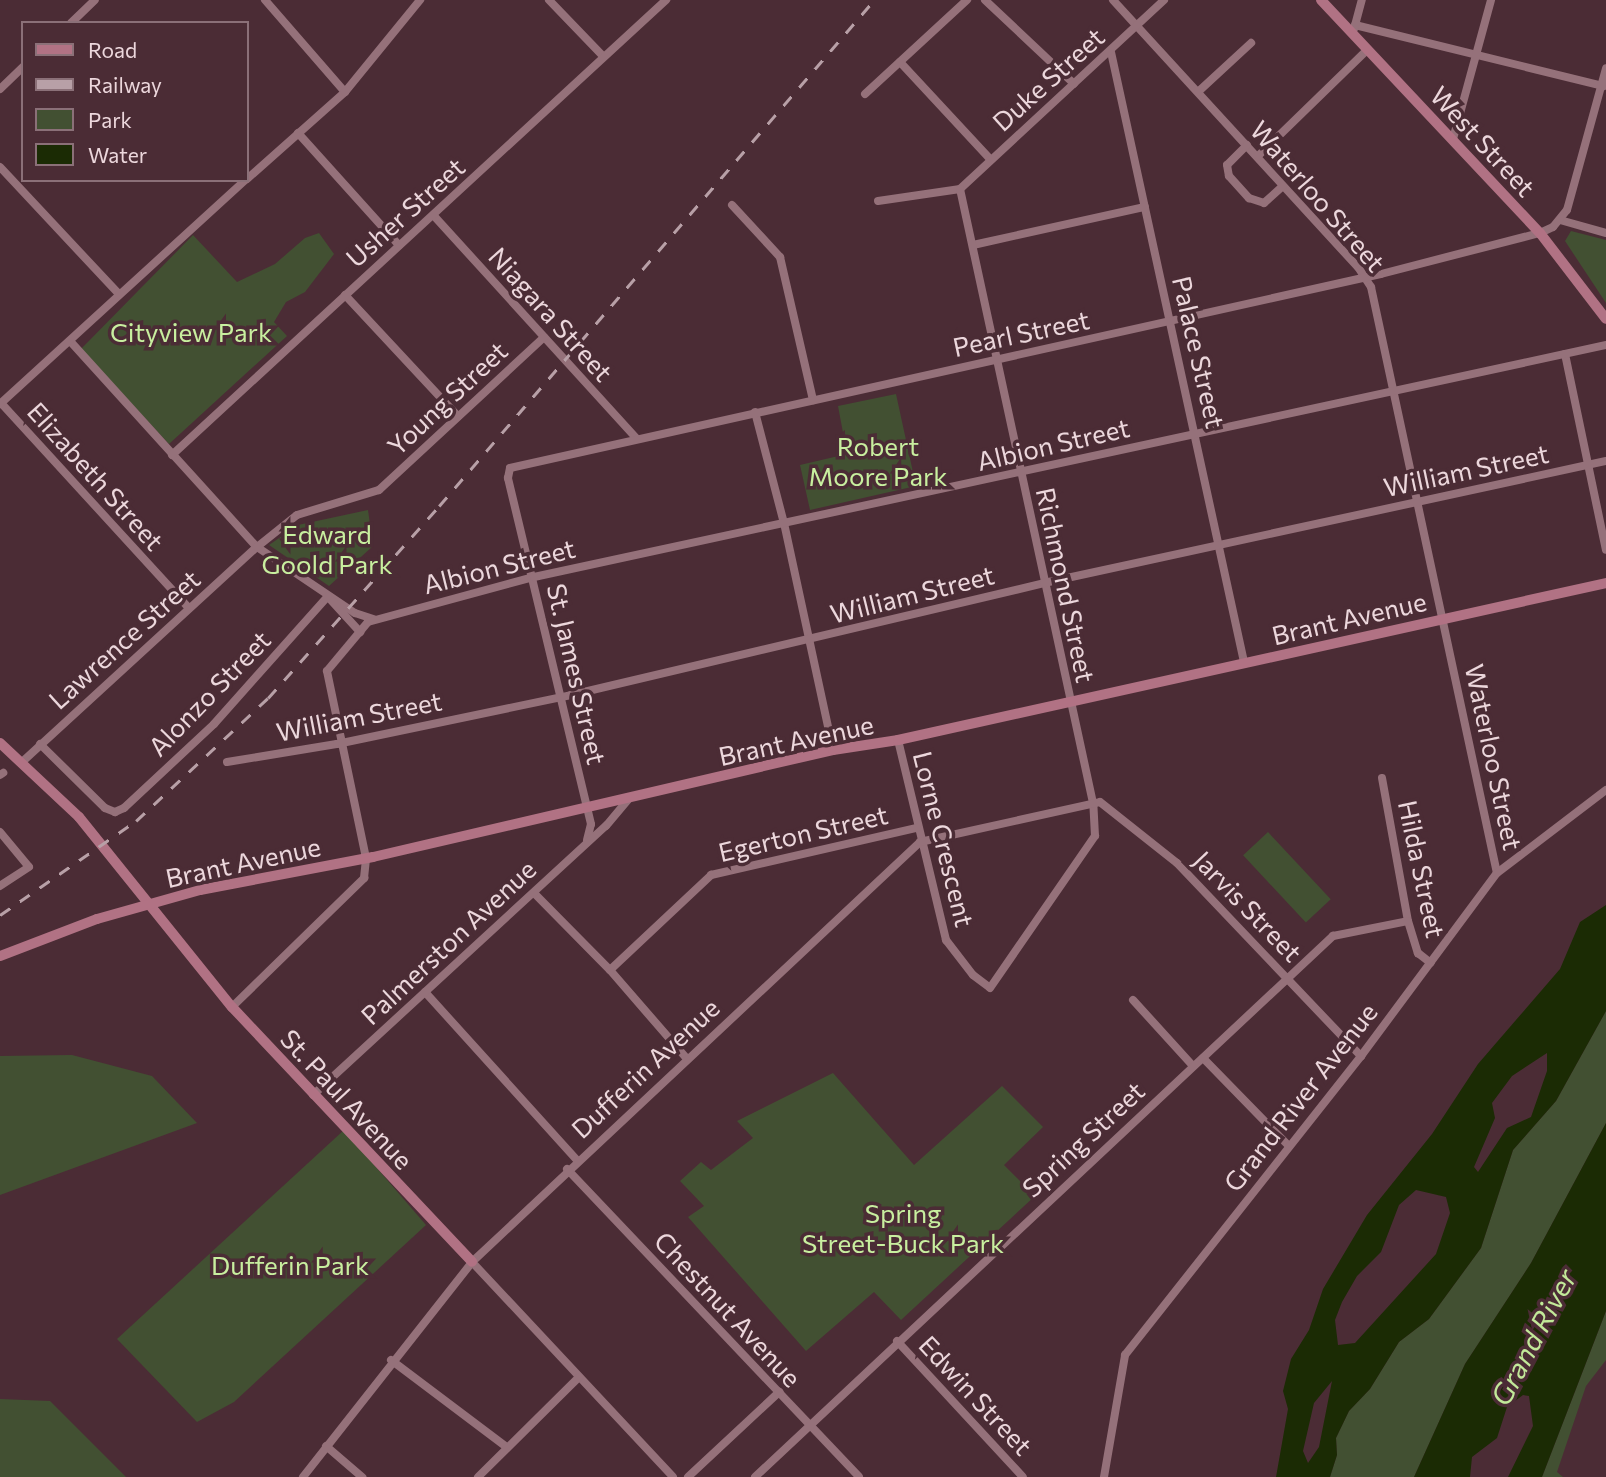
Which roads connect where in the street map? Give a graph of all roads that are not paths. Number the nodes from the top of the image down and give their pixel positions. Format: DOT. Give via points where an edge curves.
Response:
graph roads {
  1 [pos="95,0"];
  2 [pos="265,0"];
  3 [pos="420,0"];
  4 [pos="549,0"];
  5 [pos="666,0"];
  6 [pos="967,0"];
  7 [pos="985,0"];
  8 [pos="1114,0"];
  9 [pos="1164,0"];
  10 [pos="1321,0"];
  11 [pos="1362,0"];
  12 [pos="1491,0"];
  13 [pos="73,21"];
  14 [pos="1138,25"];
  15 [pos="1354,28"];
  16 [pos="1251,43"];
  17 [pos="1368,49"];
  18 [pos="1111,52"];
  19 [pos="1476,54"];
  20 [pos="602,55"];
  21 [pos="900,62"];
  22 [pos="1606,68"];
  23 [pos="21,70"];
  24 [pos="1074,83"];
  25 [pos="1604,86"];
  26 [pos="0,89"];
  27 [pos="345,92"];
  28 [pos="1199,92"];
  29 [pos="865,94"];
  30 [pos="298,133"];
  31 [pos="1452,139"];
  32 [pos="1247,145"];
  33 [pos="1258,156"];
  34 [pos="990,159"];
  35 [pos="0,167"];
  36 [pos="248,178"];
  37 [pos="244,182"];
  38 [pos="1283,186"];
  39 [pos="960,189"];
  40 [pos="878,201"];
  41 [pos="732,205"];
  42 [pos="1145,207"];
  43 [pos="435,217"];
  44 [pos="1560,220"];
  45 [pos="1540,233"];
  46 [pos="1606,233"];
  47 [pos="973,244"];
  48 [pos="399,245"];
  49 [pos="1364,277"];
  50 [pos="119,294"];
  51 [pos="345,295"];
  52 [pos="1606,319"];
  53 [pos="1170,321"];
  54 [pos="544,337"];
  55 [pos="70,341"];
  56 [pos="1606,345"];
  57 [pos="1565,354"];
  58 [pos="998,360"];
  59 [pos="1393,390"];
  60 [pos="813,400"];
  61 [pos="1,403"];
  62 [pos="755,412"];
  63 [pos="457,416"];
  64 [pos="1196,433"];
  65 [pos="637,439"];
  66 [pos="172,455"];
  67 [pos="1606,461"];
  68 [pos="1587,466"];
  69 [pos="510,468"];
  70 [pos="1020,473"];
  71 [pos="1420,501"];
  72 [pos="784,523"];
  73 [pos="1220,544"];
  74 [pos="257,547"];
  75 [pos="1606,550"];
  76 [pos="534,578"];
  77 [pos="1044,583"];
  78 [pos="1606,583"];
  79 [pos="328,596"];
  80 [pos="189,608"];
  81 [pos="1444,618"];
  82 [pos="374,620"];
  83 [pos="360,632"];
  84 [pos="811,641"];
  85 [pos="1244,663"];
  86 [pos="562,697"];
  87 [pos="1070,702"];
  88 [pos="898,740"];
  89 [pos="0,743"];
  90 [pos="339,743"];
  91 [pos="40,744"];
  92 [pos="833,750"];
  93 [pos="227,761"];
  94 [pos="22,763"];
  95 [pos="1382,778"];
  96 [pos="1606,790"];
  97 [pos="629,799"];
  98 [pos="1093,803"];
  99 [pos="587,808"];
  100 [pos="917,828"];
  101 [pos="0,832"];
  102 [pos="587,840"];
  103 [pos="920,842"];
  104 [pos="366,858"];
  105 [pos="1497,873"];
  106 [pos="0,886"];
  107 [pos="534,893"];
  108 [pos="148,903"];
  109 [pos="1408,921"];
  110 [pos="0,956"];
  111 [pos="1431,963"];
  112 [pos="610,970"];
  113 [pos="1289,978"];
  114 [pos="425,992"];
  115 [pos="1133,1000"];
  116 [pos="232,1007"];
  117 [pos="1362,1056"];
  118 [pos="1203,1058"];
  119 [pos="687,1059"];
  120 [pos="1193,1066"];
  121 [pos="313,1095"];
  122 [pos="1289,1146"];
  123 [pos="577,1160"];
  124 [pos="567,1169"];
  125 [pos="472,1262"];
  126 [pos="897,1341"];
  127 [pos="391,1360"];
  128 [pos="579,1377"];
  129 [pos="779,1392"];
  130 [pos="810,1425"];
  131 [pos="326,1446"];
  132 [pos="505,1446"];
  133 [pos="303,1477"];
  134 [pos="362,1477"];
  135 [pos="478,1477"];
  136 [pos="673,1477"];
  137 [pos="688,1477"];
  138 [pos="755,1477"];
  139 [pos="859,1477"];
  140 [pos="1023,1477"];
  141 [pos="1104,1477"];
  1 -- 13 [label="street"];
  2 -- 27 [label="street"];
  3 -- 27 [label="street"];
  4 -- 20 [label="street"];
  5 -- 20 [label="street, Usher Street"];
  6 -- 21 [label="street"];
  7 -- 24 [label="street"];
  8 -- 14 [label="street, Waterloo Street"];
  9 -- 14 [label="street, Duke Street"];
  10 -- 15 [label="main road, West Street"];
  11 -- 15 [label="street"];
  12 -- 19 [label="street"];
  14 -- 18 [label="street, Duke Street"];
  14 -- 28 [label="street, Waterloo Street"];
  15 -- 17 [label="main road, West Street"];
  15 -- 19 [label="street"];
  16 -- 28 [label="street"];
  17 -- 31 [label="main road, West Street"];
  17 -- 33 [label="street"];
  18 -- 24 [label="street, Duke Street"];
  18 -- 42 [label="street, Palace Street"];
  19 -- 25 [label="street"];
  19 -- 31 [label="street"];
  20 -- 43 [label="street, Usher Street"];
  21 -- 29 [label="street"];
  21 -- 34 [label="street"];
  22 -- 25 [label="street"];
  23 -- 26 [label="street"];
  24 -- 34 [label="street, Duke Street"];
  25 -- 44 [label="street" via="1567,210"];
  27 -- 30 [label="street"];
  28 -- 32 [label="street, Waterloo Street"];
  30 -- 36 [label="street"];
  30 -- 48 [label="street"];
  31 -- 45 [label="main road, West Street"];
  32 -- 33 [label="street, Waterloo Street"];
  32 -- 38 [label="street" via="1227,165 1229,176 1249,198 1264,203"];
  33 -- 38 [label="street, Waterloo Street"];
  34 -- 39 [label="street, Duke Street"];
  35 -- 50 [label="street"];
  37 -- 50 [label="street"];
  38 -- 49 [label="street, Waterloo Street"];
  39 -- 40 [label="street"];
  39 -- 47 [label="street, Richmond Street"];
  41 -- 60 [label="street" via="780,257"];
  42 -- 47 [label="street"];
  42 -- 53 [label="street, Palace Street"];
  43 -- 48 [label="street, Usher Street"];
  43 -- 54 [label="street, Niagara Street"];
  44 -- 45 [label="street, Pearl Street"];
  44 -- 46 [label="street"];
  45 -- 49 [label="street, Pearl Street"];
  45 -- 52 [label="main road, West Street"];
  47 -- 58 [label="street, Richmond Street"];
  48 -- 51 [label="street, Usher Street"];
  49 -- 53 [label="street, Pearl Street"];
  49 -- 59 [label="street, Waterloo Street" via="1371,287"];
  50 -- 55 [label="street"];
  51 -- 63 [label="street"];
  51 -- 66 [label="street, Usher Street"];
  53 -- 58 [label="street, Pearl Street"];
  53 -- 64 [label="street, Palace Street"];
  54 -- 63 [label="street, Young Street"];
  54 -- 65 [label="street, Niagara Street"];
  55 -- 61 [label="street"];
  55 -- 66 [label="street"];
  56 -- 57 [label="street, Albion Street"];
  57 -- 59 [label="street, Albion Street"];
  57 -- 68 [label="street"];
  58 -- 60 [label="street, Pearl Street"];
  58 -- 70 [label="street, Richmond Street"];
  59 -- 64 [label="street, Albion Street"];
  59 -- 71 [label="street, Waterloo Street"];
  60 -- 62 [label="street, Pearl Street"];
  61 -- 80 [label="street, Elizabeth Street"];
  62 -- 65 [label="street, Pearl Street"];
  62 -- 72 [label="street"];
  63 -- 74 [label="street, Young Street" via="379,490 297,515"];
  64 -- 70 [label="street, Albion Street"];
  64 -- 73 [label="street, Palace Street"];
  65 -- 69 [label="street, Pearl Street"];
  66 -- 74 [label="street"];
  67 -- 68 [label="street, William Street"];
  68 -- 71 [label="street, William Street"];
  68 -- 75 [label="street"];
  69 -- 76 [label="street, St. James Street"];
  70 -- 72 [label="street, Albion Street"];
  70 -- 77 [label="street, Richmond Street"];
  71 -- 73 [label="street, William Street"];
  71 -- 81 [label="street, Waterloo Street"];
  72 -- 76 [label="street, Albion Street"];
  72 -- 84 [label="street"];
  73 -- 77 [label="street, William Street"];
  73 -- 85 [label="street, Palace Street"];
  74 -- 79 [label="street"];
  74 -- 80 [label="street, Lawrence Street"];
  76 -- 82 [label="street, Albion Street"];
  76 -- 86 [label="street, St. James Street"];
  77 -- 84 [label="street, William Street"];
  77 -- 87 [label="street, Richmond Street"];
  78 -- 81 [label="main road, Brant Avenue"];
  79 -- 82 [label="street"];
  79 -- 83 [label="street"];
  79 -- 91 [label="street, Alonzo Street" via="214,724 115,813"];
  80 -- 91 [label="street, Lawrence Street"];
  81 -- 85 [label="main road, Brant Avenue"];
  81 -- 105 [label="street, Waterloo Street"];
  82 -- 83 [label="street, Albion Street"];
  83 -- 90 [label="street, Albion Street" via="327,671"];
  84 -- 86 [label="street, William Street"];
  84 -- 92 [label="street"];
  85 -- 87 [label="main road, Brant Avenue"];
  86 -- 90 [label="street, William Street"];
  86 -- 99 [label="street, St. James Street"];
  87 -- 88 [label="main road, Brant Avenue"];
  87 -- 98 [label="street, Lorne Crescent"];
  88 -- 92 [label="main road, Brant Avenue"];
  88 -- 100 [label="street, Lorne Crescent"];
  89 -- 94 [label="main road, St. Paul Avenue"];
  90 -- 93 [label="street, William Street"];
  90 -- 104 [label="street"];
  91 -- 94 [label="street, Lawrence Street"];
  92 -- 97 [label="main road, Brant Avenue"];
  94 -- 108 [label="main road, St. Paul Avenue" via="79,817"];
  95 -- 109 [label="street, Hilda Street"];
  96 -- 105 [label="street, Grand River Avenue"];
  97 -- 99 [label="main road, Brant Avenue"];
  97 -- 102 [label="street, Palmerston Avenue"];
  98 -- 103 [label="street"];
  98 -- 103 [label="street, Lorne Crescent" via="1095,836 990,988 973,975 946,940"];
  98 -- 113 [label="street, Jarvis Street" via="1100,802 1177,863"];
  99 -- 102 [label="street" via="591,824"];
  99 -- 104 [label="main road, Brant Avenue"];
  100 -- 103 [label="street, Lorne Crescent"];
  100 -- 112 [label="street, Egerton Street" via="711,874"];
  101 -- 106 [label="street" via="29,867"];
  102 -- 107 [label="street, Palmerston Avenue"];
  103 -- 119 [label="street, Dufferin Avenue"];
  104 -- 108 [label="main road, Brant Avenue"];
  104 -- 116 [label="street" via="365,878 355,892"];
  105 -- 111 [label="street, Grand River Avenue"];
  107 -- 112 [label="street"];
  107 -- 114 [label="street, Palmerston Avenue"];
  108 -- 110 [label="main road, Brant Avenue"];
  108 -- 116 [label="main road, St. Paul Avenue"];
  109 -- 111 [label="street, Hilda Street" via="1418,953"];
  109 -- 113 [label="street, Spring Street" via="1333,936"];
  111 -- 117 [label="street, Grand River Avenue"];
  112 -- 119 [label="street"];
  113 -- 117 [label="street, Jarvis Street"];
  113 -- 118 [label="street, Spring Street"];
  114 -- 121 [label="street, Palmerston Avenue"];
  114 -- 123 [label="street"];
  115 -- 120 [label="street"];
  116 -- 121 [label="main road, St. Paul Avenue"];
  117 -- 122 [label="street, Grand River Avenue"];
  118 -- 120 [label="street, Spring Street"];
  118 -- 122 [label="street"];
  119 -- 123 [label="street, Dufferin Avenue"];
  120 -- 126 [label="street, Spring Street"];
  121 -- 125 [label="main road, St. Paul Avenue"];
  122 -- 141 [label="street, Grand River Avenue" via="1125,1355"];
  123 -- 124 [label="street, Dufferin Avenue"];
  124 -- 125 [label="street, Dufferin Avenue"];
  124 -- 129 [label="street, Chestnut Avenue"];
  125 -- 127 [label="street, Dufferin Avenue"];
  125 -- 128 [label="street, St. Paul Avenue"];
  126 -- 130 [label="street, Spring Street"];
  126 -- 140 [label="street, Edwin Street"];
  127 -- 131 [label="street, Dufferin Avenue"];
  127 -- 132 [label="street"];
  128 -- 132 [label="street"];
  128 -- 136 [label="street, St. Paul Avenue"];
  129 -- 130 [label="street, Chestnut Avenue"];
  129 -- 137 [label="street"];
  130 -- 138 [label="street, Spring Street"];
  130 -- 139 [label="street, Chestnut Avenue"];
  131 -- 133 [label="street, Dufferin Avenue"];
  131 -- 134 [label="street"];
  132 -- 135 [label="street"];
}
